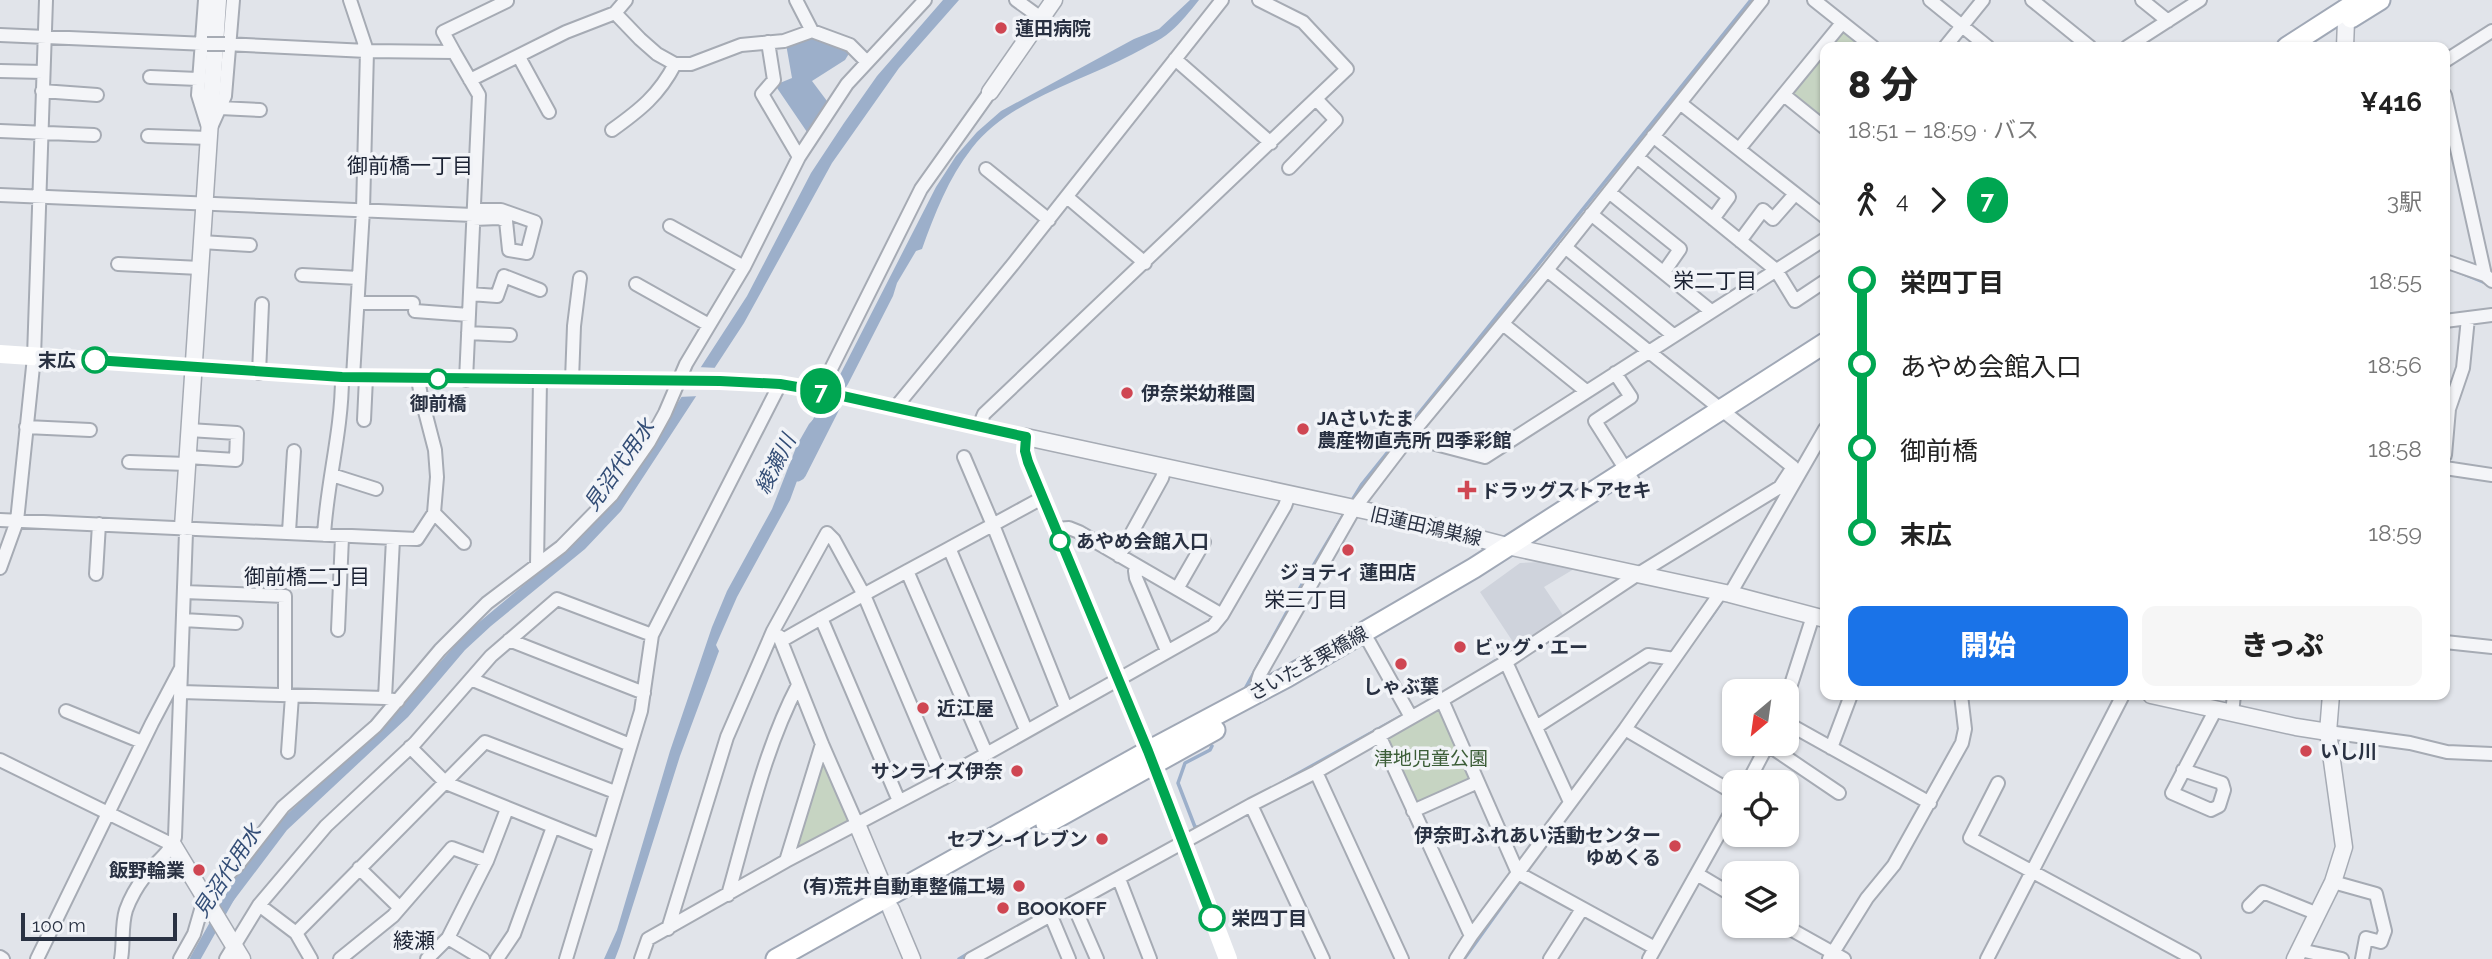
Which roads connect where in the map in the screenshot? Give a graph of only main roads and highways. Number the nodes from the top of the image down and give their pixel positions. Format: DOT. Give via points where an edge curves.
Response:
graph roads {
  1 [pos="2360,0"];
  2 [pos="2380,0"];
  3 [pos="2343,17"];
  4 [pos="2296,42"];
  5 [pos="2313,42"];
  6 [pos="1820,347"];
  7 [pos="0,354"];
  8 [pos="1820,360"];
  9 [pos="1728,414"];
  10 [pos="1516,548"];
  11 [pos="1151,758"];
  12 [pos="889,903"];
  13 [pos="776,959"];
  14 [pos="800,959"];
  15 [pos="1228,959"];
  1 -- 3 [label="main road"];
  2 -- 3 [label="main road"];
  3 -- 4 [label="main road"];
  3 -- 5 [label="main road"];
  6 -- 9 [label="main road, さいたま栗橋線"];
  7 -- 11 [label="main road" via="354,377 780,384 1026,437 1025,451 1042,498"];
  8 -- 9 [label="main road, さいたま栗橋線"];
  9 -- 10 [label="main road, さいたま栗橋線"];
  10 -- 11 [label="main road, さいたま栗橋線" via="1261,690"];
  10 -- 11 [label="main road, さいたま栗橋線" via="1369,642"];
  11 -- 12 [label="main road, さいたま栗橋線"];
  11 -- 15 [label="main road"];
  12 -- 13 [label="main road, さいたま栗橋線"];
  12 -- 14 [label="main road, さいたま栗橋線"];
}
